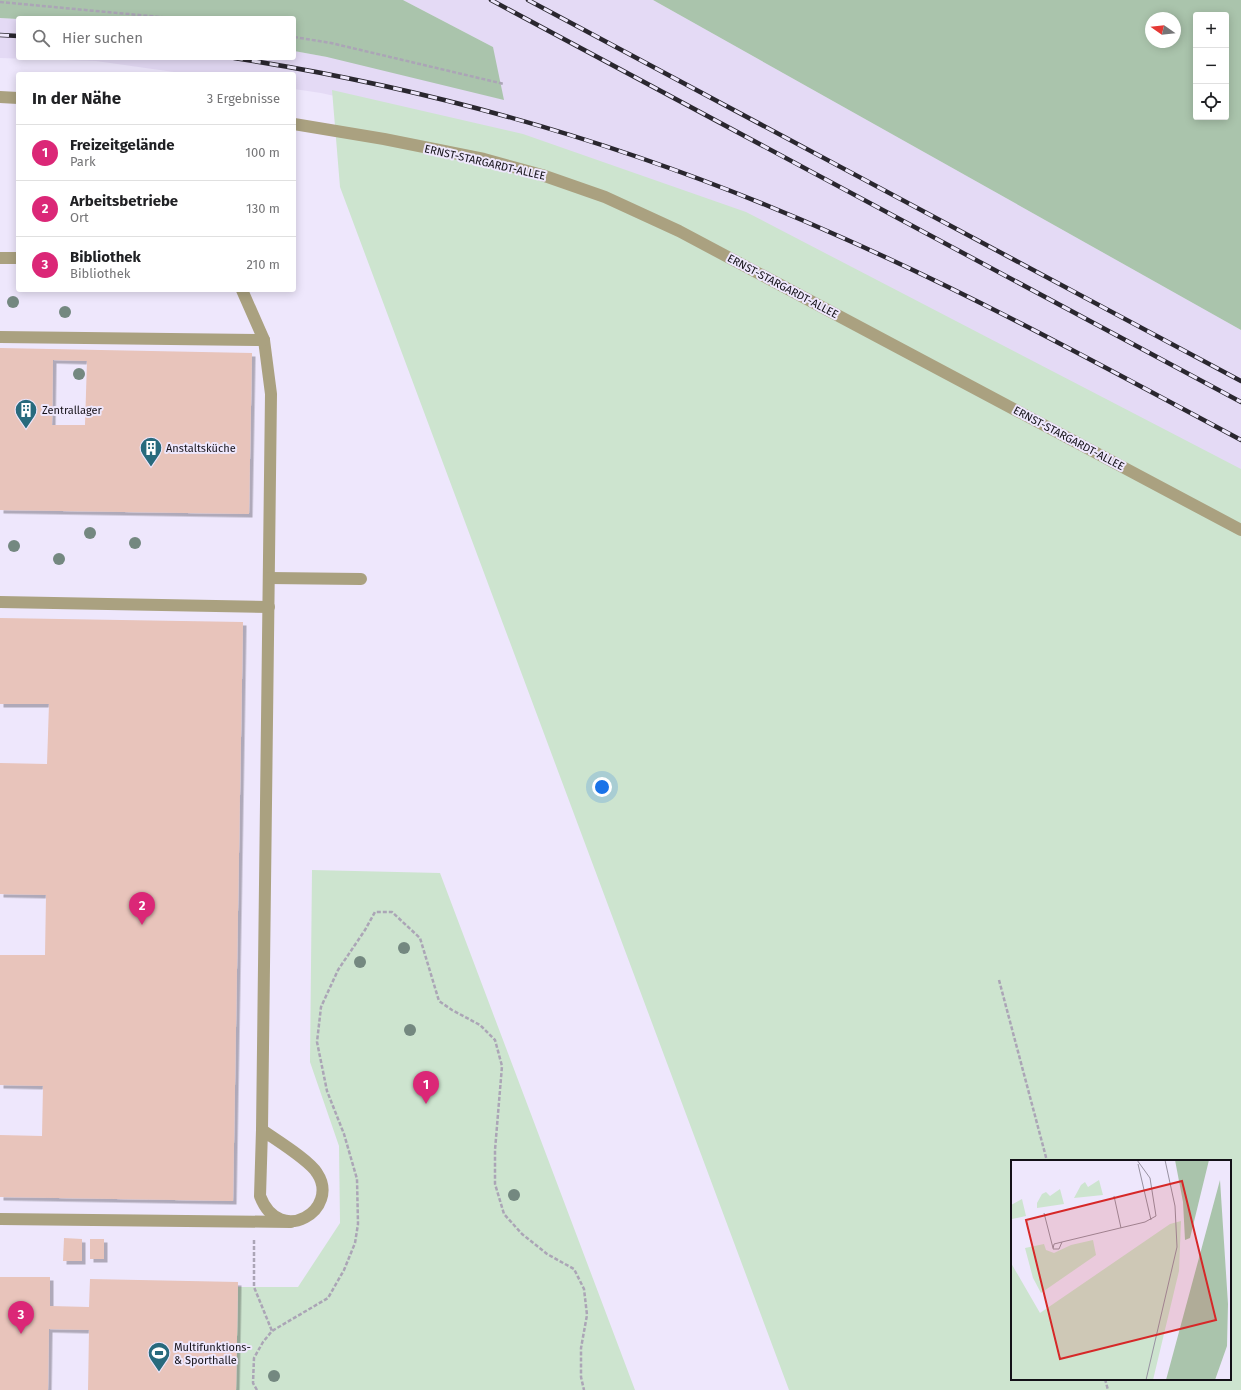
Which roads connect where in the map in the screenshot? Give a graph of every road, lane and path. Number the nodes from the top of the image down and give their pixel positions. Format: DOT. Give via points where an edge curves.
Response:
graph roads {
  1 [pos="0,2"];
  2 [pos="149,16"];
  3 [pos="296,37"];
  4 [pos="504,84"];
  5 [pos="0,97"];
  6 [pos="16,98"];
  7 [pos="296,124"];
  8 [pos="0,258"];
  9 [pos="16,258"];
  10 [pos="243,292"];
  11 [pos="0,337"];
  12 [pos="264,340"];
  13 [pos="1241,530"];
  14 [pos="269,578"];
  15 [pos="361,579"];
  16 [pos="0,602"];
  17 [pos="268,608"];
  18 [pos="999,980"];
  19 [pos="262,1130"];
  20 [pos="1047,1160"];
  21 [pos="0,1219"];
  22 [pos="255,1221"];
  23 [pos="291,1222"];
  24 [pos="272,1331"];
  25 [pos="1106,1380"];
  26 [pos="257,1390"];
  27 [pos="584,1390"];
  28 [pos="1108,1390"];
  1 -- 2 [label="path"];
  3 -- 4 [label="path" via="331,43"];
  5 -- 6 [label="street"];
  7 -- 13 [label="street, ERNST-STARGARDT-ALLEE" via="484,159 606,197 679,231"];
  8 -- 9 [label="street"];
  10 -- 12 [label="street"];
  11 -- 12 [label="street"];
  12 -- 14 [label="street" via="271,394"];
  14 -- 15 [label="street"];
  14 -- 17 [label="street"];
  16 -- 17 [label="street"];
  17 -- 19 [label="street"];
  18 -- 20 [label="path"];
  19 -- 23 [label="street" via="260,1196 271,1214 280,1220"];
  19 -- 23 [label="street" via="311,1165 322,1184 318,1206 302,1220"];
  21 -- 22 [label="street"];
  22 -- 23 [label="street"];
  22 -- 24 [label="path" via="254,1287"];
  24 -- 26 [label="path" via="254,1358 253,1382"];
  24 -- 27 [label="path" via="328,1298 355,1244 358,1224 357,1179 344,1134 327,1091 317,1042 321,1007 338,970 375,912 392,912 420,938 439,1001 480,1025 495,1040 502,1066 494,1184 504,1214 522,1234 574,1270 584,1289 587,1315 581,1348 581,1377"];
  25 -- 28 [label="path"];
}
